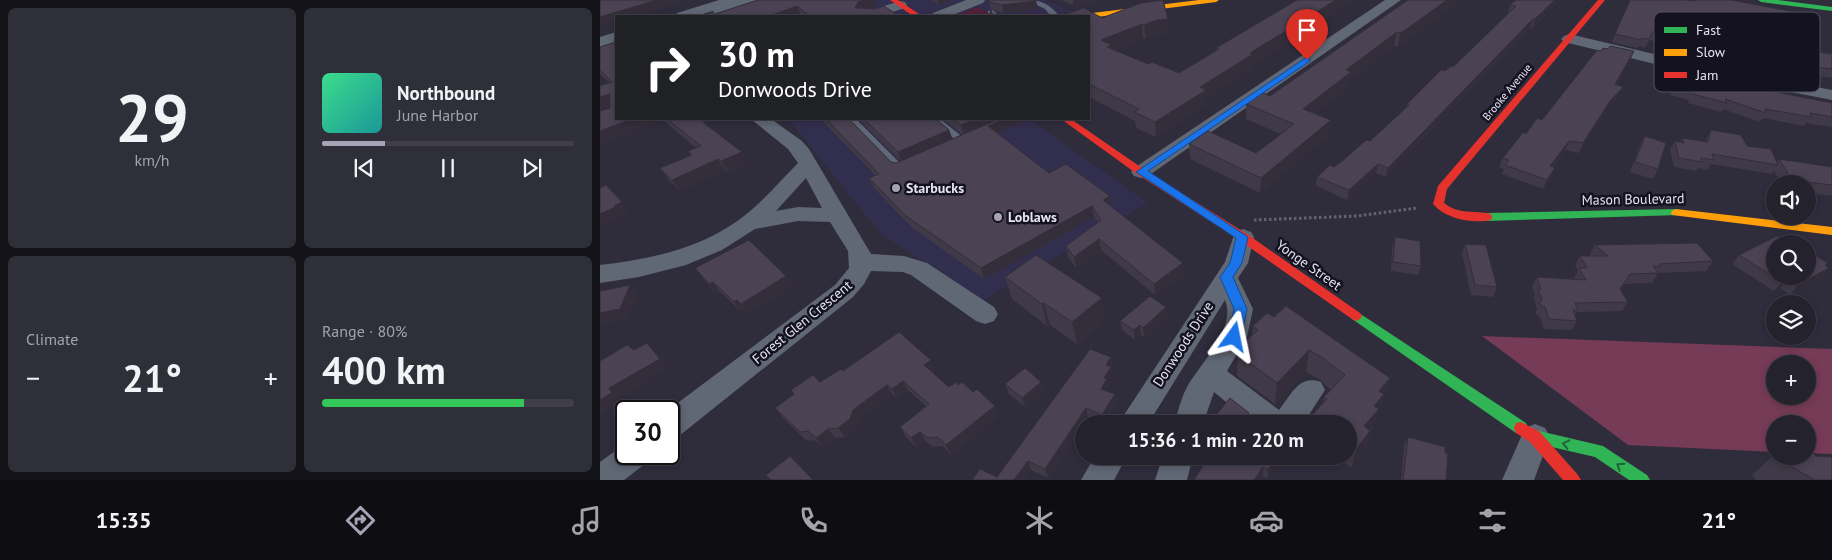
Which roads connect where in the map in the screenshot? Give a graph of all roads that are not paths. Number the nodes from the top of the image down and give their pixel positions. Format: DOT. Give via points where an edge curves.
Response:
graph roads {
  1 [pos="733,0"];
  2 [pos="754,0"];
  3 [pos="978,0"];
  4 [pos="1030,0"];
  5 [pos="1216,0"];
  6 [pos="1602,0"];
  7 [pos="1761,0"];
  8 [pos="1794,0"];
  9 [pos="1197,1"];
  10 [pos="897,2"];
  11 [pos="1387,2"];
  12 [pos="1832,5"];
  13 [pos="1832,9"];
  14 [pos="685,15"];
  15 [pos="707,15"];
  16 [pos="869,15"];
  17 [pos="916,15"];
  18 [pos="940,15"];
  19 [pos="1053,15"];
  20 [pos="1090,15"];
  21 [pos="615,37"];
  22 [pos="1569,39"];
  23 [pos="600,42"];
  24 [pos="615,45"];
  25 [pos="600,50"];
  26 [pos="1654,59"];
  27 [pos="1816,92"];
  28 [pos="1832,95"];
  29 [pos="761,120"];
  30 [pos="852,120"];
  31 [pos="936,120"];
  32 [pos="1066,120"];
  33 [pos="978,135"];
  34 [pos="919,161"];
  35 [pos="808,163"];
  36 [pos="1141,172"];
  37 [pos="1438,204"];
  38 [pos="836,215"];
  39 [pos="750,223"];
  40 [pos="1248,228"];
  41 [pos="1832,231"];
  42 [pos="862,262"];
  43 [pos="600,274"];
  44 [pos="1226,277"];
  45 [pos="985,314"];
  46 [pos="1210,374"];
  47 [pos="1311,390"];
  48 [pos="1138,415"];
  49 [pos="1191,415"];
  50 [pos="1263,415"];
  51 [pos="1293,415"];
  52 [pos="680,418"];
  53 [pos="1535,437"];
  54 [pos="620,465"];
  55 [pos="1106,465"];
  56 [pos="1175,465"];
  57 [pos="600,480"];
  58 [pos="1097,480"];
  59 [pos="1171,480"];
  60 [pos="1518,480"];
  61 [pos="1573,480"];
  62 [pos="1642,480"];
  1 -- 14 [label="street"];
  2 -- 15 [label="street"];
  3 -- 18 [label="street"];
  4 -- 19 [label="lane" via="1048,7"];
  5 -- 9 [label="street"];
  6 -- 22 [label="street, Brooke Avenue"];
  7 -- 13 [label="street"];
  8 -- 12 [label="street"];
  9 -- 20 [label="street"];
  10 -- 16 [label="street"];
  10 -- 17 [label="street"];
  11 -- 36 [label="street"];
  21 -- 23 [label="street"];
  22 -- 26 [label="street"];
  22 -- 37 [label="street, Brooke Avenue" via="1442,188"];
  24 -- 25 [label="street"];
  27 -- 28 [label="street"];
  29 -- 35 [label="street" via="795,145"];
  30 -- 34 [label="lane" via="901,169"];
  31 -- 33 [label="lane" via="958,144"];
  32 -- 36 [label="street, Yonge Street"];
  35 -- 38 [label="street"];
  35 -- 39 [label="street"];
  36 -- 40 [label="street, Yonge Street"];
  37 -- 41 [label="street, Mason Boulevard" via="1466,217 1671,213"];
  38 -- 39 [label="street" via="798,214"];
  38 -- 42 [label="street" via="859,250"];
  39 -- 43 [label="street" via="675,260 642,269"];
  40 -- 44 [label="street, Donwoods Drive" via="1236,263"];
  40 -- 53 [label="street, Yonge Street" via="1346,309"];
  42 -- 45 [label="street" via="904,264 919,269"];
  42 -- 52 [label="street, Forest Glen Crescent" via="858,275 844,291"];
  44 -- 46 [label="street" via="1240,309 1234,337"];
  44 -- 48 [label="street, Donwoods Drive"];
  46 -- 49 [label="street"];
  46 -- 50 [label="street"];
  47 -- 51 [label="street"];
  53 -- 60 [label="street"];
  53 -- 61 [label="street, Yonge Street"];
  62 -- 53 [label="street, Yonge Street, one-way" via="1598,451"];
  54 -- 57 [label="street"];
  55 -- 58 [label="street"];
  56 -- 59 [label="street"];
}
